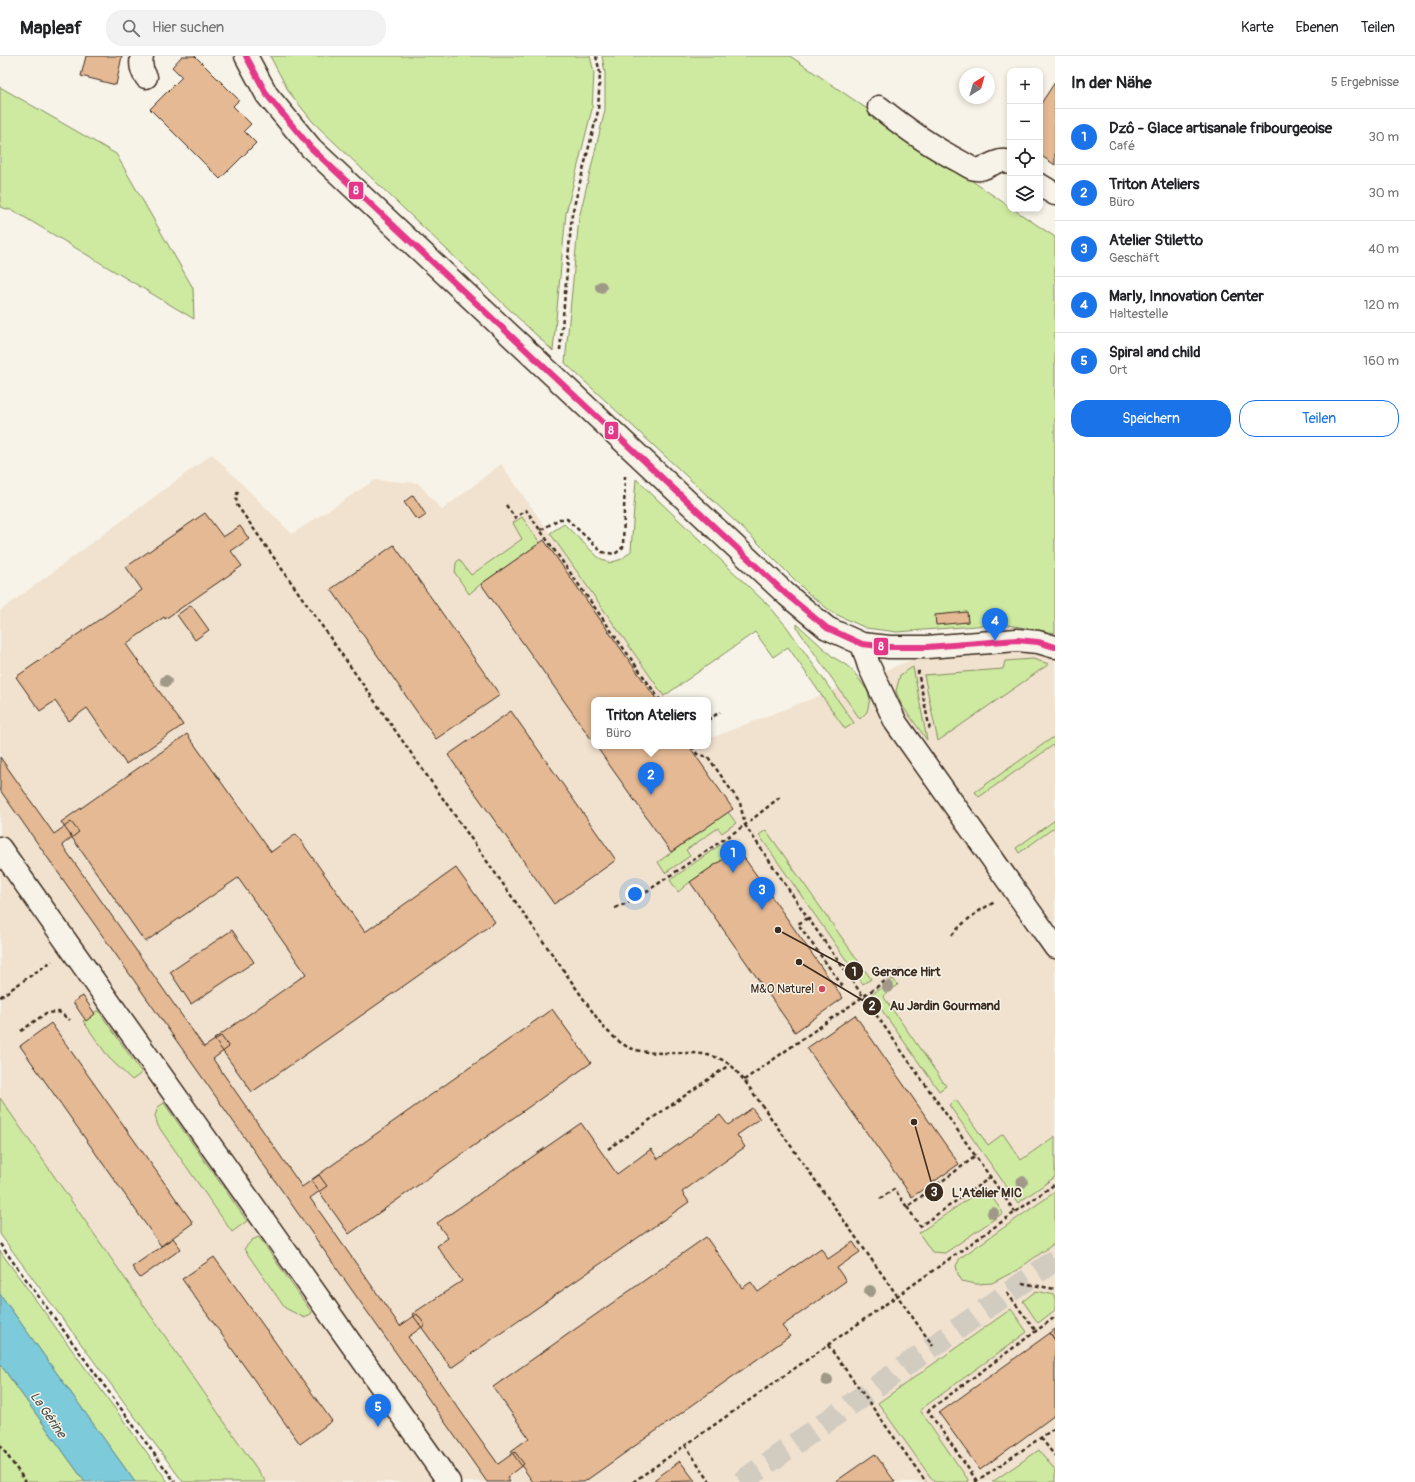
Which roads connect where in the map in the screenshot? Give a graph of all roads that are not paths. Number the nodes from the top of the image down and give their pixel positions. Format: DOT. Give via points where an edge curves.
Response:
graph roads {
  1 [pos="246,56"];
  2 [pos="879,107"];
  3 [pos="1007,161"];
  4 [pos="1043,187"];
  5 [pos="1055,194"];
  6 [pos="862,644"];
  7 [pos="1055,647"];
  8 [pos="0,848"];
  9 [pos="1055,947"];
  10 [pos="449,1482"];
  1 -- 6 [label="street" via="267,95 310,148 787,595 827,628"];
  2 -- 3 [label="street" via="946,154 975,169"];
  4 -- 5 [label="street"];
  6 -- 7 [label="street" via="927,647 1018,640"];
  6 -- 9 [label="street" via="869,666 896,723"];
  8 -- 10 [label="street"];
}
